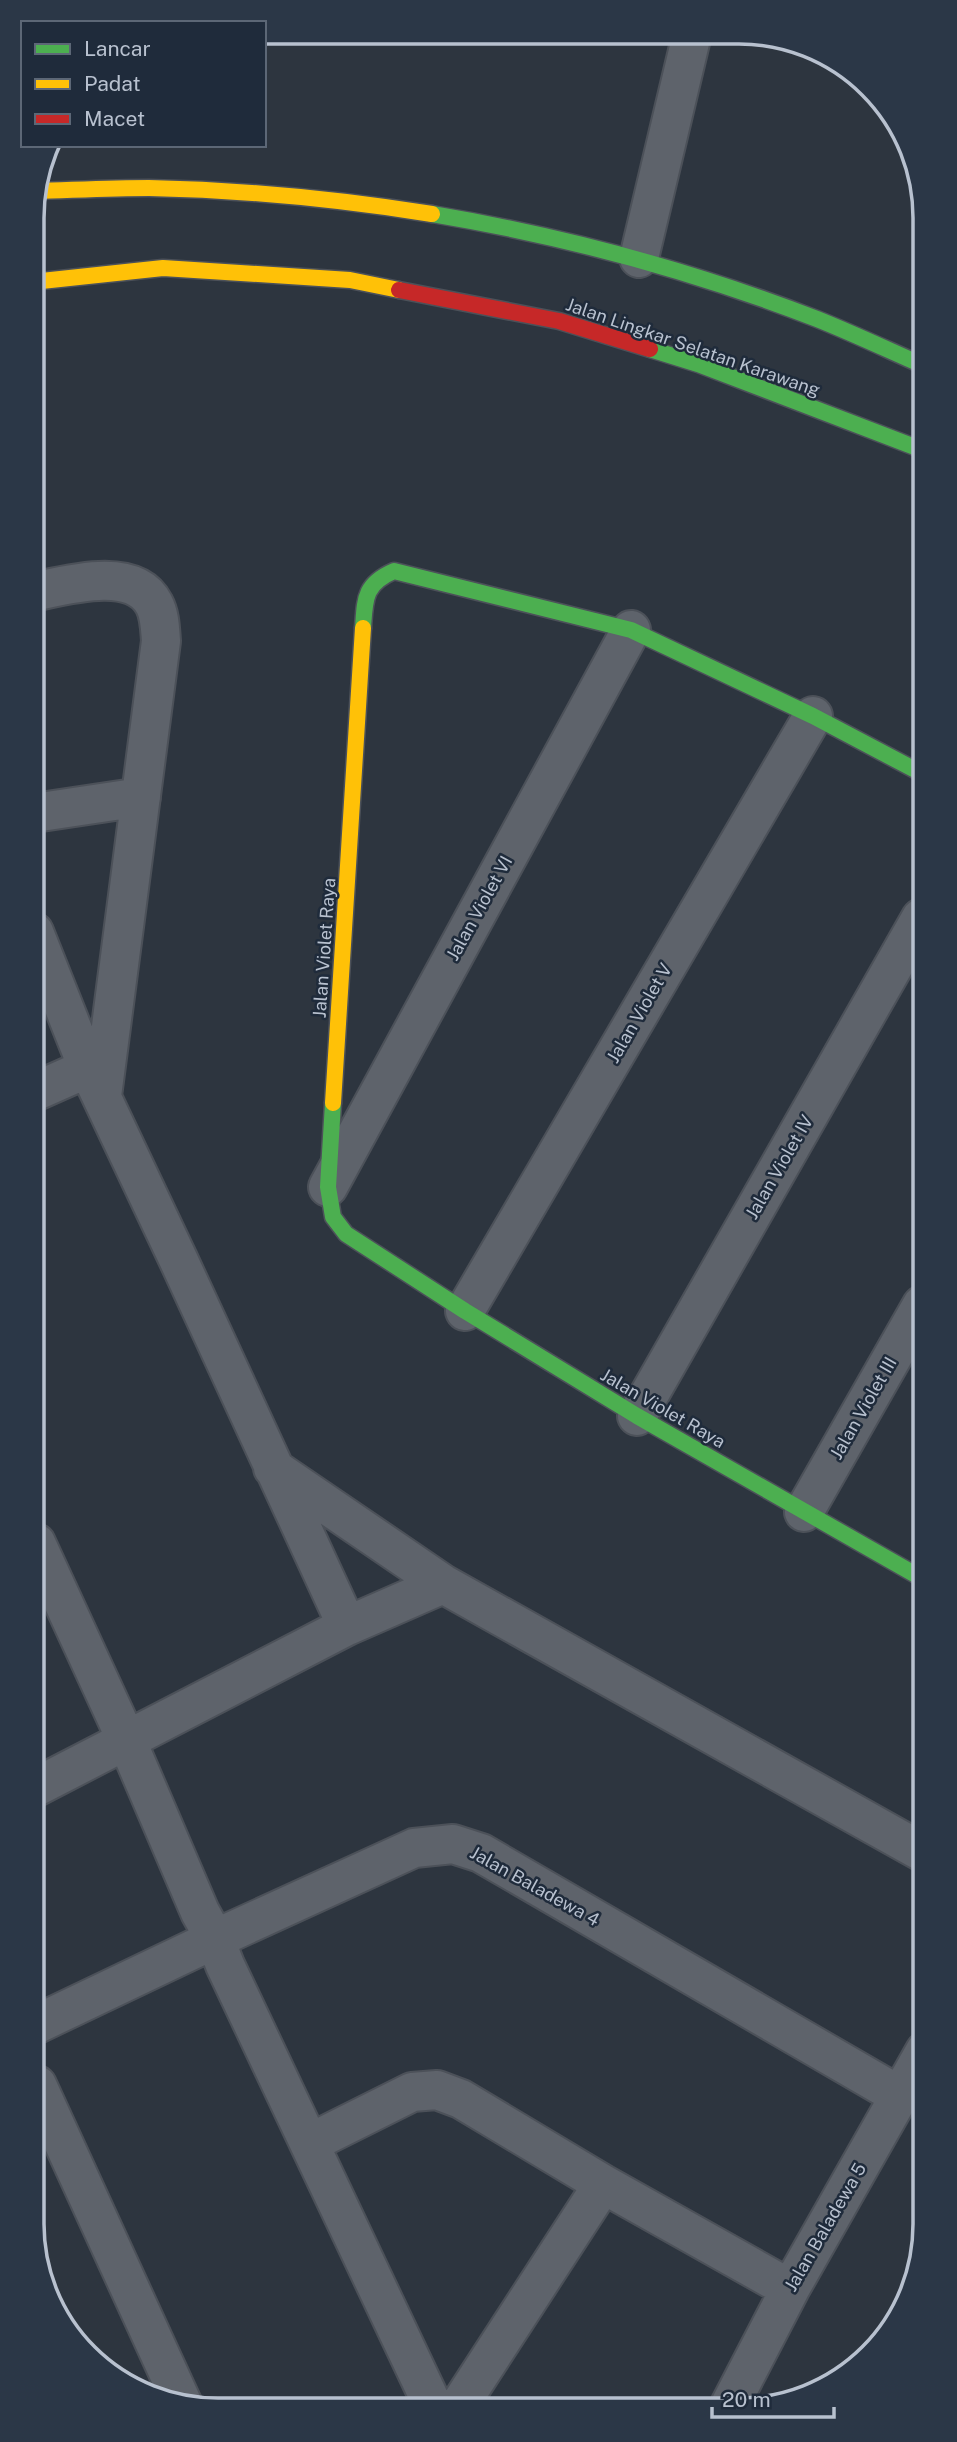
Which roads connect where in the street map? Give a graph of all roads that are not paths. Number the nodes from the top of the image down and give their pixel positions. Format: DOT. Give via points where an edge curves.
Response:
graph roads {
  1 [pos="690,44"];
  2 [pos="46,190"];
  3 [pos="639,258"];
  4 [pos="44,281"];
  5 [pos="913,361"];
  6 [pos="913,446"];
  7 [pos="44,590"];
  8 [pos="631,629"];
  9 [pos="813,716"];
  10 [pos="913,769"];
  11 [pos="141,797"];
  12 [pos="44,812"];
  13 [pos="913,932"];
  14 [pos="44,957"];
  15 [pos="95,1082"];
  16 [pos="44,1090"];
  17 [pos="328,1187"];
  18 [pos="465,1311"];
  19 [pos="913,1321"];
  20 [pos="637,1416"];
  21 [pos="273,1468"];
  22 [pos="804,1512"];
  23 [pos="44,1560"];
  24 [pos="913,1572"];
  25 [pos="443,1584"];
  26 [pos="347,1626"];
  27 [pos="126,1739"];
  28 [pos="44,1783"];
  29 [pos="913,1847"];
  30 [pos="215,1939"];
  31 [pos="44,2021"];
  32 [pos="913,2072"];
  33 [pos="900,2095"];
  34 [pos="44,2100"];
  35 [pos="310,2143"];
  36 [pos="603,2184"];
  37 [pos="790,2289"];
  38 [pos="178,2393"];
  39 [pos="429,2398"];
  40 [pos="464,2398"];
  41 [pos="733,2398"];
  1 -- 3 [label="street"];
  2 -- 3 [label="street" via="199,188 309,198 437,214"];
  3 -- 5 [label="street" via="772,302"];
  4 -- 6 [label="street, Jalan Lingkar Selatan Karawang" via="163,268 350,279 572,325 698,364"];
  7 -- 11 [label="street" via="94,580 123,582 150,597 156,607 161,641"];
  8 -- 9 [label="street, Jalan Violet Raya"];
  8 -- 17 [label="street, Jalan Violet VI"];
  8 -- 17 [label="street, Jalan Violet Raya" via="394,571 371,585 365,598"];
  9 -- 10 [label="street, Jalan Violet Raya"];
  9 -- 18 [label="street, Jalan Violet V"];
  11 -- 12 [label="street"];
  11 -- 15 [label="street"];
  13 -- 20 [label="street, Jalan Violet IV"];
  14 -- 15 [label="street"];
  15 -- 16 [label="street"];
  15 -- 21 [label="street"];
  17 -- 18 [label="street, Jalan Violet Raya" via="333,1216 346,1234"];
  18 -- 20 [label="street, Jalan Violet Raya"];
  19 -- 22 [label="street, Jalan Violet III"];
  20 -- 22 [label="street, Jalan Violet Raya"];
  21 -- 25 [label="street"];
  21 -- 26 [label="street"];
  22 -- 24 [label="street, Jalan Violet Raya"];
  23 -- 27 [label="street"];
  25 -- 26 [label="street"];
  25 -- 29 [label="street"];
  26 -- 27 [label="street"];
  27 -- 28 [label="street"];
  27 -- 30 [label="street"];
  30 -- 31 [label="street, Jalan Baladewa 4"];
  30 -- 33 [label="street, Jalan Baladewa 4" via="414,1848 453,1844 481,1853"];
  30 -- 35 [label="street"];
  32 -- 33 [label="street, Jalan Baladewa 5"];
  33 -- 37 [label="street, Jalan Baladewa 5"];
  34 -- 38 [label="street"];
  35 -- 36 [label="street" via="412,2092 437,2090 461,2099"];
  35 -- 39 [label="street"];
  36 -- 37 [label="street"];
  36 -- 40 [label="street"];
  37 -- 41 [label="street, Jalan Baladewa 5"];
}
